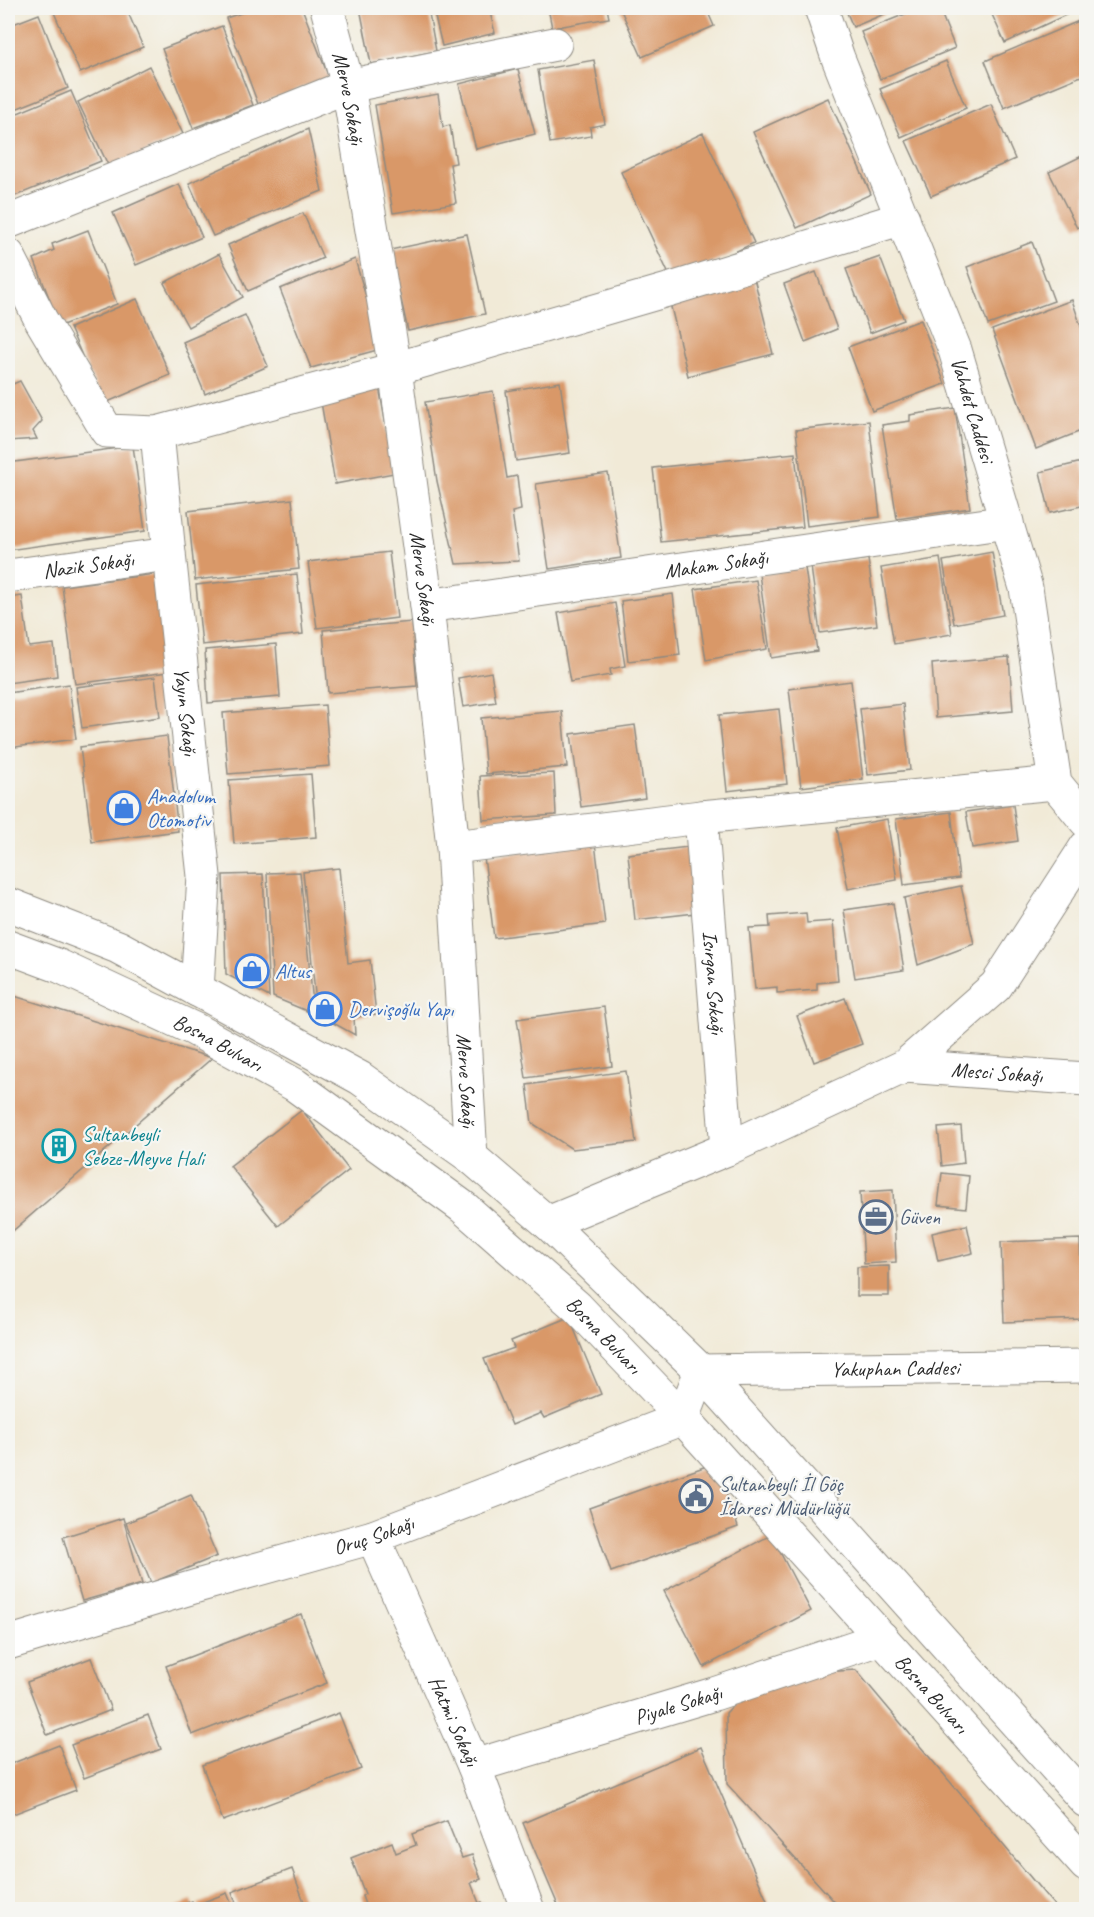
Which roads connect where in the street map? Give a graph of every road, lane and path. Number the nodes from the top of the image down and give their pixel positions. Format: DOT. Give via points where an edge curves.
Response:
graph roads {
  1 [pos="327,8"];
  2 [pos="821,8"];
  3 [pos="555,44"];
  4 [pos="348,86"];
  5 [pos="903,218"];
  6 [pos="8,222"];
  7 [pos="8,255"];
  8 [pos="395,369"];
  9 [pos="157,433"];
  10 [pos="1007,522"];
  11 [pos="169,554"];
  12 [pos="8,576"];
  13 [pos="427,606"];
  14 [pos="1055,783"];
  15 [pos="701,817"];
  16 [pos="1086,821"];
  17 [pos="453,847"];
  18 [pos="1086,847"];
  19 [pos="8,904"];
  20 [pos="8,947"];
  21 [pos="197,990"];
  22 [pos="905,1066"];
  23 [pos="1086,1079"];
  24 [pos="727,1149"];
  25 [pos="471,1157"];
  26 [pos="548,1223"];
  27 [pos="1086,1366"];
  28 [pos="701,1371"];
  29 [pos="683,1418"];
  30 [pos="373,1537"];
  31 [pos="882,1638"];
  32 [pos="8,1643"];
  33 [pos="474,1766"];
  34 [pos="1086,1801"];
  35 [pos="1086,1865"];
  36 [pos="528,1910"];
  1 -- 4 [label="street, Merve Sokağı"];
  2 -- 5 [label="street, Vahdet Caddesi"];
  3 -- 4 [label="street"];
  4 -- 6 [label="street"];
  4 -- 8 [label="street, Merve Sokağı"];
  5 -- 8 [label="street"];
  5 -- 10 [label="street, Vahdet Caddesi" via="956,350"];
  7 -- 9 [label="street" via="107,432"];
  8 -- 9 [label="street"];
  8 -- 13 [label="street, Merve Sokağı"];
  9 -- 11 [label="street, Yayın Sokağı"];
  10 -- 13 [label="street, Makam Sokağı"];
  10 -- 14 [label="street, Vahdet Caddesi" via="1026,588"];
  11 -- 12 [label="street, Nazik Sokağı"];
  11 -- 21 [label="street, Yayın Sokağı" via="204,876"];
  13 -- 17 [label="street, Merve Sokağı"];
  14 -- 15 [label="street"];
  14 -- 16 [label="street"];
  15 -- 17 [label="street"];
  15 -- 24 [label="street, Isırgan Sokağı"];
  17 -- 25 [label="street, Merve Sokağı"];
  18 -- 22 [label="street" via="996,986"];
  19 -- 21 [label="street, Bosna Bulvarı" via="118,947"];
  20 -- 29 [label="street, Bosna Bulvarı" via="59,966 194,1029 295,1086 464,1207 577,1307"];
  21 -- 25 [label="street, Bosna Bulvarı" via="360,1078"];
  22 -- 23 [label="street, Mesci Sokağı"];
  22 -- 24 [label="street"];
  24 -- 26 [label="street"];
  25 -- 26 [label="street, Bosna Bulvarı"];
  26 -- 28 [label="street, Bosna Bulvarı"];
  27 -- 28 [label="street, Yakuphan Caddesi"];
  28 -- 29 [label="street"];
  28 -- 34 [label="street, Bosna Bulvarı"];
  29 -- 30 [label="street, Oruç Sokağı"];
  29 -- 31 [label="street, Bosna Bulvarı"];
  30 -- 32 [label="street, Oruç Sokağı"];
  30 -- 33 [label="street, Hatmi Sokağı"];
  31 -- 33 [label="street, Piyale Sokağı" via="714,1694"];
  31 -- 35 [label="street, Bosna Bulvarı"];
  33 -- 36 [label="street, Hatmi Sokağı"];
}
